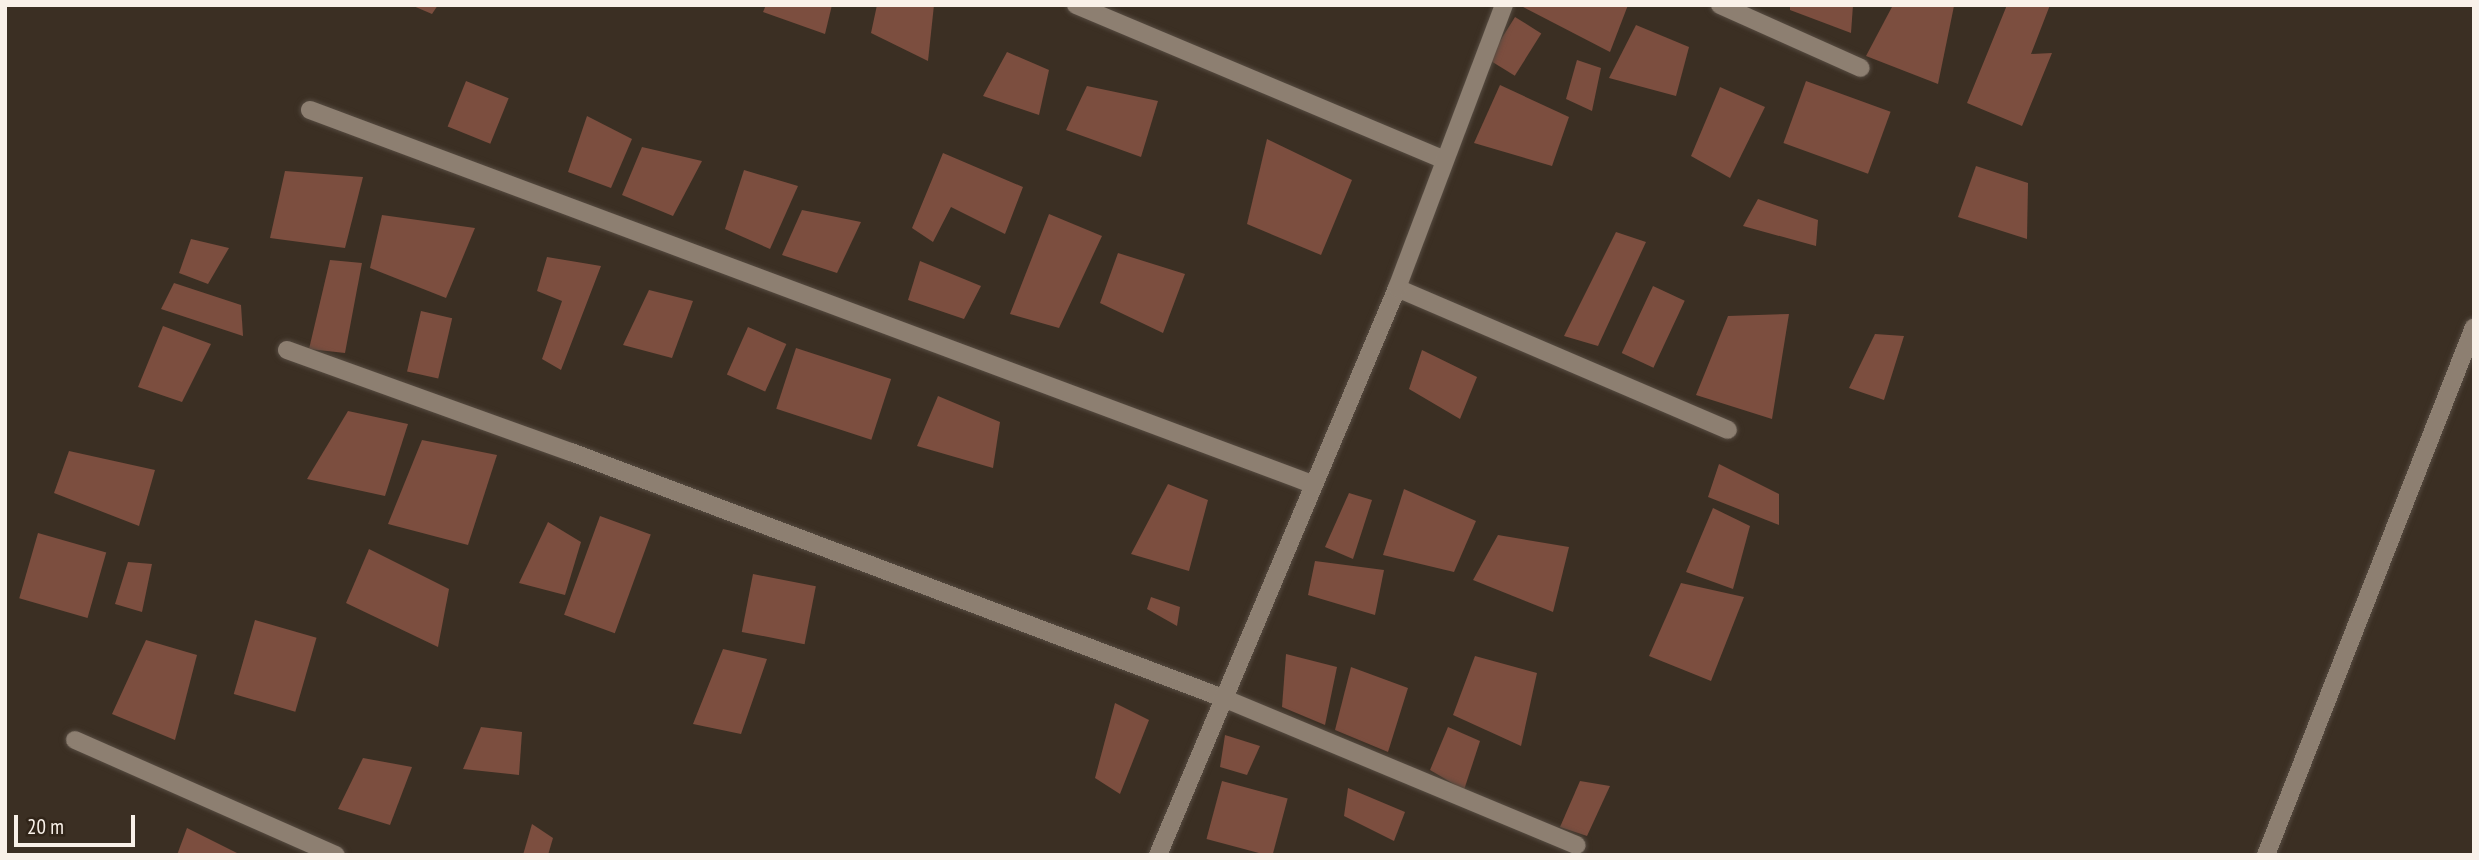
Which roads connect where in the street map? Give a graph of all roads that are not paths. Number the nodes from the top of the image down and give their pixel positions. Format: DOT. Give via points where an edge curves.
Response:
graph roads {
  1 [pos="1076,5"];
  2 [pos="1504,5"];
  3 [pos="1720,5"];
  4 [pos="1861,68"];
  5 [pos="310,110"];
  6 [pos="1442,159"];
  7 [pos="1397,288"];
  8 [pos="2474,327"];
  9 [pos="287,350"];
  10 [pos="1728,430"];
  11 [pos="1312,484"];
  12 [pos="1223,698"];
  13 [pos="75,740"];
  14 [pos="1577,845"];
  15 [pos="336,855"];
  16 [pos="1158,855"];
  17 [pos="2266,855"];
  1 -- 6 [label="street"];
  2 -- 6 [label="street"];
  3 -- 4 [label="street"];
  5 -- 11 [label="street"];
  6 -- 7 [label="street"];
  7 -- 10 [label="street"];
  7 -- 11 [label="street"];
  8 -- 17 [label="street"];
  9 -- 12 [label="street"];
  11 -- 12 [label="street"];
  12 -- 14 [label="street"];
  12 -- 16 [label="street"];
  13 -- 15 [label="street"];
}
